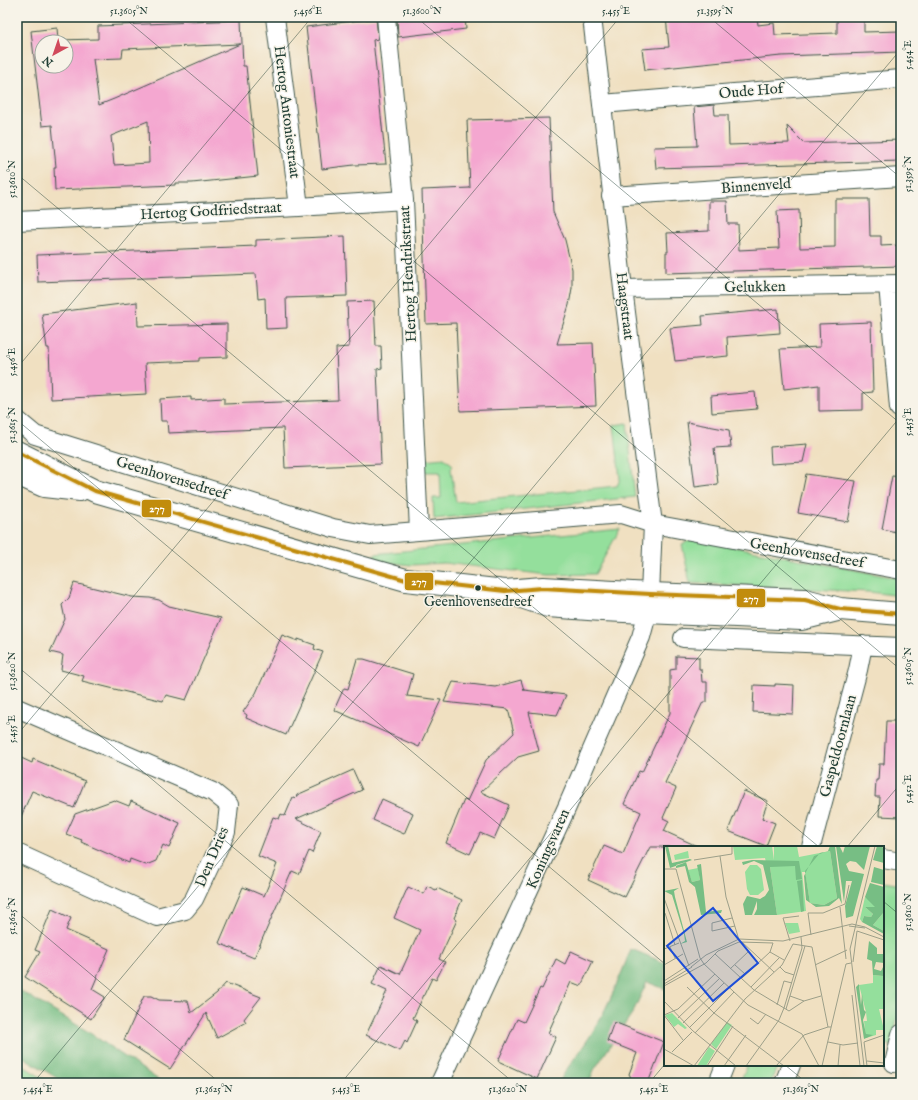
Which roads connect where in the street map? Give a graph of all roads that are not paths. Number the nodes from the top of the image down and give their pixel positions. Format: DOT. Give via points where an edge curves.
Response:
graph roads {
  1 [pos="276,17"];
  2 [pos="386,17"];
  3 [pos="592,17"];
  4 [pos="901,79"];
  5 [pos="602,104"];
  6 [pos="901,177"];
  7 [pos="611,196"];
  8 [pos="404,200"];
  9 [pos="299,207"];
  10 [pos="17,221"];
  11 [pos="894,285"];
  12 [pos="623,289"];
  13 [pos="899,408"];
  14 [pos="17,420"];
  15 [pos="17,452"];
  16 [pos="17,474"];
  17 [pos="95,492"];
  18 [pos="653,524"];
  19 [pos="419,531"];
  20 [pos="901,570"];
  21 [pos="649,603"];
  22 [pos="901,614"];
  23 [pos="683,638"];
  24 [pos="863,645"];
  25 [pos="901,647"];
  26 [pos="17,708"];
  27 [pos="813,846"];
  28 [pos="17,853"];
  29 [pos="884,859"];
  30 [pos="901,862"];
  31 [pos="901,1034"];
  32 [pos="893,1062"];
  33 [pos="725,1066"];
  34 [pos="791,1066"];
  35 [pos="440,1083"];
  36 [pos="718,1083"];
  37 [pos="784,1083"];
  1 -- 9 [label="street, Hertog Antoniestraat"];
  2 -- 8 [label="street, Hertog Hendrikstraat"];
  3 -- 5 [label="street, Haagstraat"];
  4 -- 5 [label="street, Oude Hof"];
  5 -- 7 [label="street, Haagstraat"];
  6 -- 7 [label="street, Binnenveld"];
  7 -- 12 [label="street, Haagstraat"];
  8 -- 9 [label="street, Hertog Godfriedstraat"];
  8 -- 19 [label="street, Hertog Hendrikstraat"];
  9 -- 10 [label="street, Hertog Godfriedstraat"];
  11 -- 12 [label="street, Gelukken"];
  11 -- 13 [label="street, Gelukken"];
  12 -- 18 [label="street, Haagstraat"];
  14 -- 19 [label="street, Geenhovensedreef" via="35,435 333,528 370,535"];
  15 -- 17 [label="street"];
  16 -- 17 [label="street" via="44,486"];
  17 -- 21 [label="street" via="406,580 505,591 543,588"];
  18 -- 19 [label="street, Geenhovensedreef" via="622,514"];
  18 -- 20 [label="street, Geenhovensedreef"];
  18 -- 21 [label="street, Haagstraat"];
  21 -- 22 [label="street" via="805,600 840,609"];
  21 -- 35 [label="street, Koningsvaren" via="641,637 567,807"];
  23 -- 24 [label="street"];
  24 -- 25 [label="street"];
  24 -- 27 [label="street, Gaspeldoornlaan"];
  26 -- 28 [label="street, Den Dries" via="213,792 230,805 226,832 194,899 184,910 157,917"];
  29 -- 30 [label="street"];
  31 -- 32 [label="street"];
  33 -- 36 [label="street"];
  34 -- 37 [label="street"];
}
